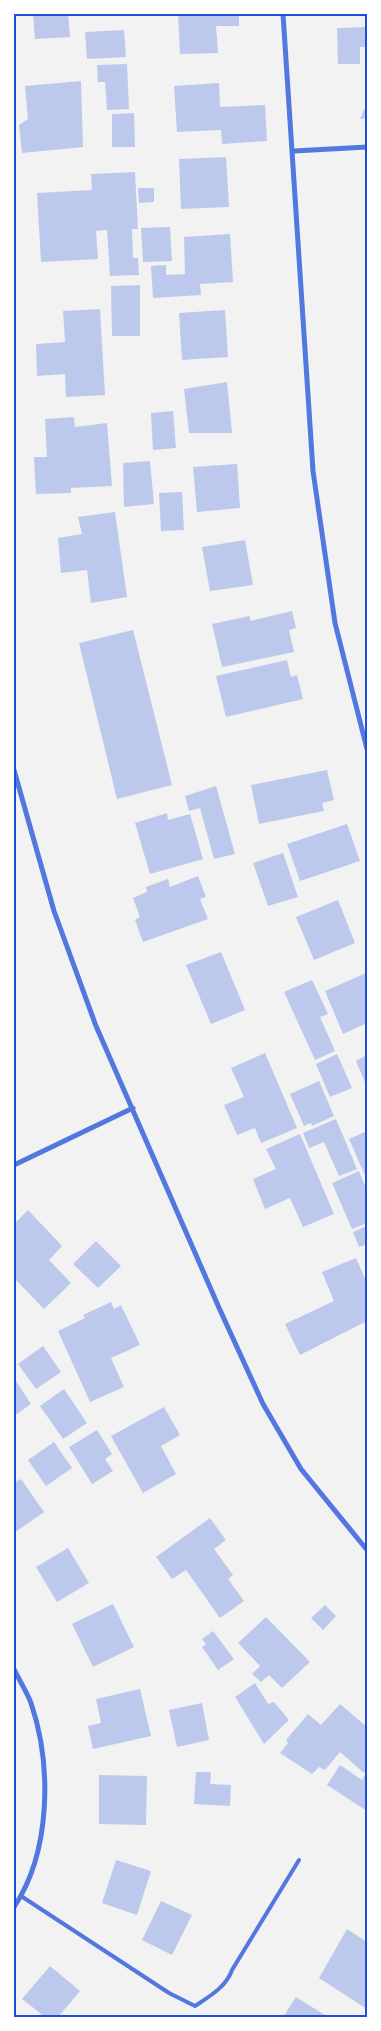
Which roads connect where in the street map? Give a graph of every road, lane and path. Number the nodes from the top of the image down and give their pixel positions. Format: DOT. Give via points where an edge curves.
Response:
graph roads {
  1 [pos="283,14"];
  2 [pos="367,147"];
  3 [pos="294,151"];
  4 [pos="367,749"];
  5 [pos="14,770"];
  6 [pos="133,1108"];
  7 [pos="14,1165"];
  8 [pos="367,1550"];
  9 [pos="14,1669"];
  10 [pos="298,1860"];
  11 [pos="21,1896"];
  12 [pos="14,1907"];
  1 -- 3 [label="street"];
  2 -- 3 [label="street"];
  3 -- 4 [label="street" via="301,299 320,530 335,623"];
  5 -- 6 [label="street" via="54,911 96,1026"];
  6 -- 7 [label="street"];
  6 -- 8 [label="street" via="263,1404 301,1469"];
  9 -- 11 [label="street" via="31,1703 45,1789 44,1827"];
  10 -- 11 [label="lane" via="229,1978 219,1990 195,2006"];
  11 -- 12 [label="street"];
}
